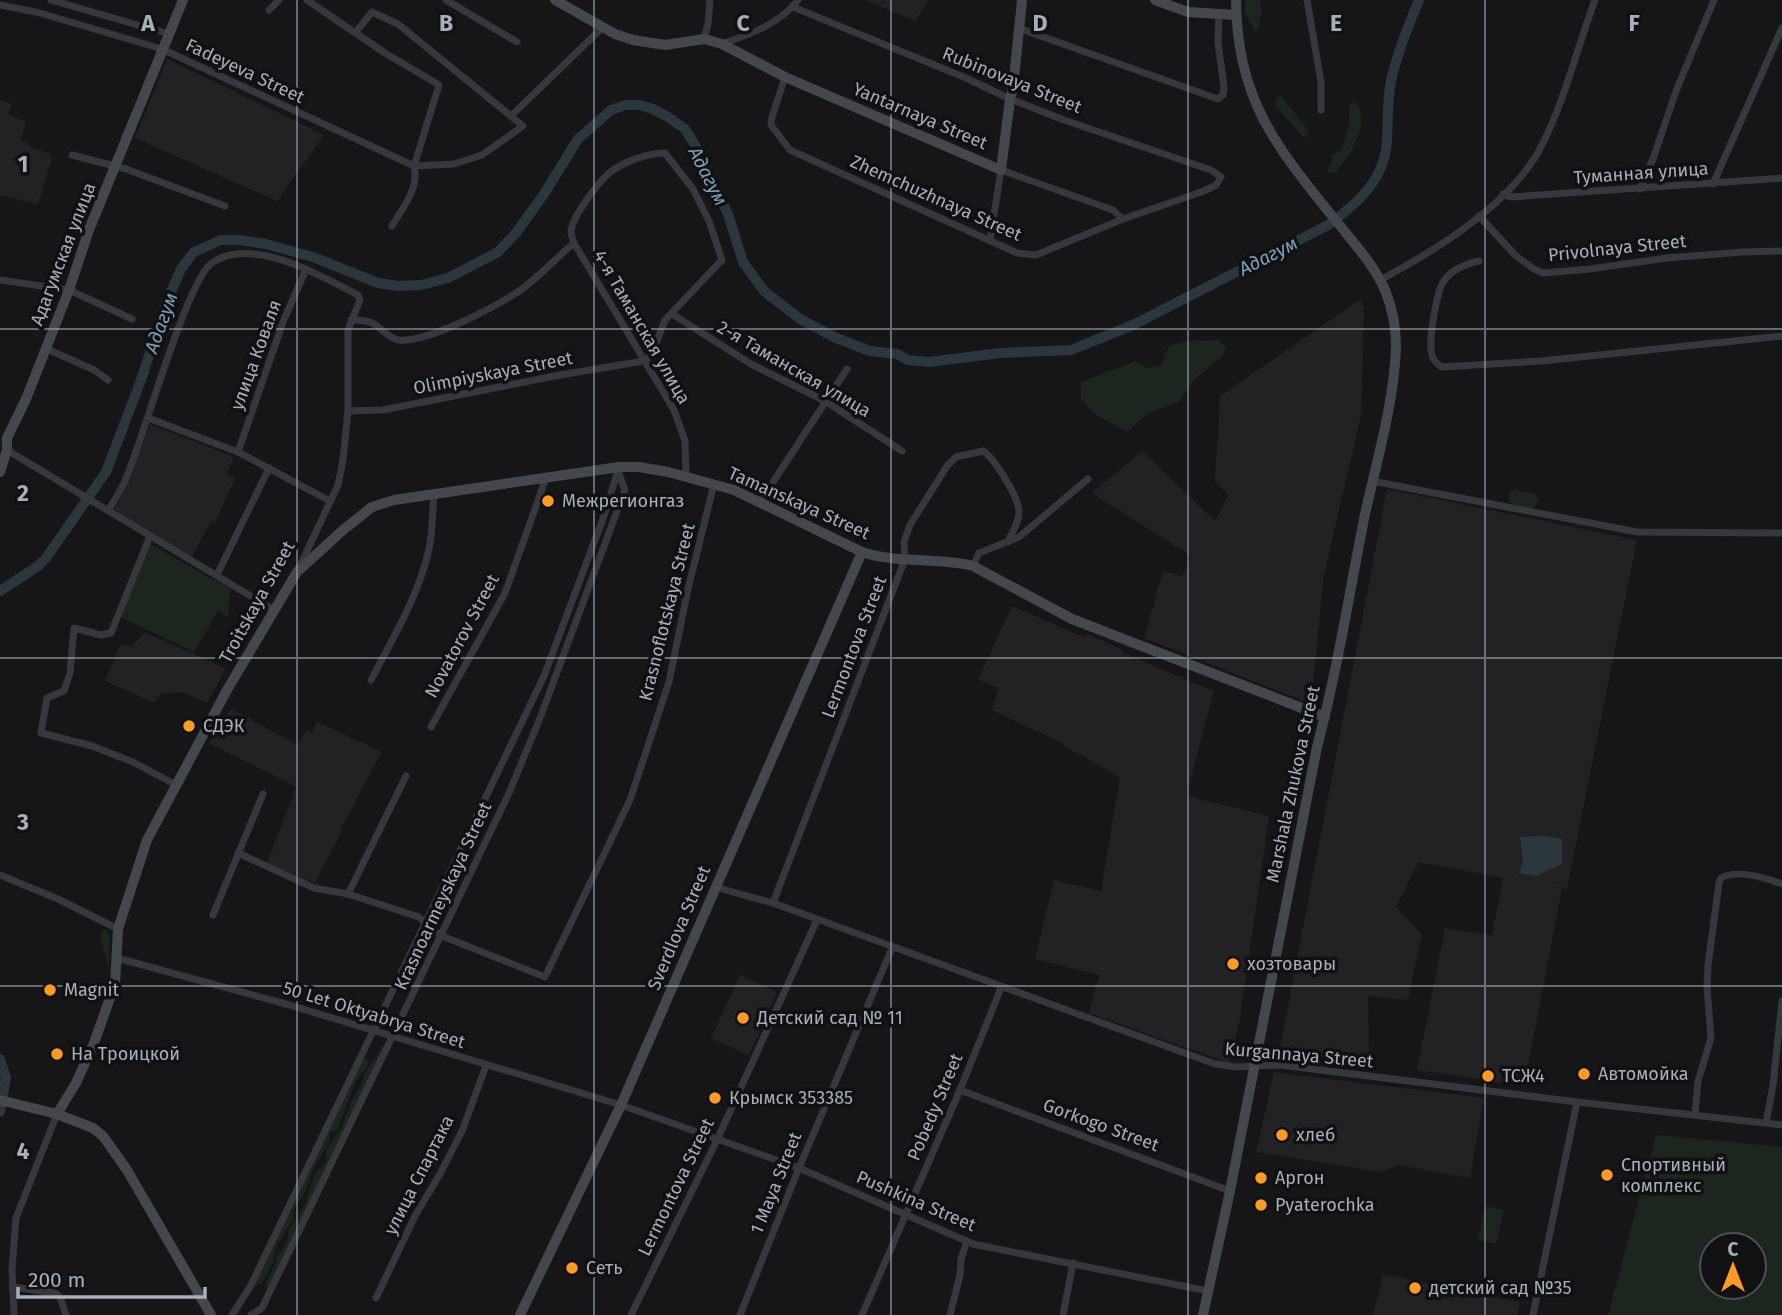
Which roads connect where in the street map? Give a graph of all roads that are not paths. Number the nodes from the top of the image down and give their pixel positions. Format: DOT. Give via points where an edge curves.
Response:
graph roads {
  1 [pos="21,0"];
  2 [pos="51,0"];
  3 [pos="183,0"];
  4 [pos="279,0"];
  5 [pos="307,0"];
  6 [pos="447,0"];
  7 [pos="555,0"];
  8 [pos="710,0"];
  9 [pos="798,0"];
  10 [pos="1022,0"];
  11 [pos="1155,0"];
  12 [pos="1236,0"];
  13 [pos="1307,0"];
  14 [pos="1595,0"];
  15 [pos="1714,0"];
  16 [pos="0,5"];
  17 [pos="793,7"];
  18 [pos="17,8"];
  19 [pos="269,10"];
  20 [pos="1219,15"];
  21 [pos="1236,15"];
  22 [pos="603,27"];
  23 [pos="1018,28"];
  24 [pos="1782,28"];
  25 [pos="355,33"];
  26 [pos="169,34"];
  27 [pos="704,38"];
  28 [pos="517,42"];
  29 [pos="722,44"];
  30 [pos="162,49"];
  31 [pos="785,76"];
  32 [pos="1010,99"];
  33 [pos="1321,110"];
  34 [pos="512,115"];
  35 [pos="72,155"];
  36 [pos="414,166"];
  37 [pos="116,167"];
  38 [pos="1002,170"];
  39 [pos="1221,177"];
  40 [pos="1782,178"];
  41 [pos="1713,184"];
  42 [pos="1640,189"];
  43 [pos="1503,194"];
  44 [pos="225,206"];
  45 [pos="1479,216"];
  46 [pos="1123,219"];
  47 [pos="392,226"];
  48 [pos="990,240"];
  49 [pos="574,243"];
  50 [pos="1782,251"];
  51 [pos="1479,261"];
  52 [pos="306,269"];
  53 [pos="0,280"];
  54 [pos="1380,281"];
  55 [pos="69,290"];
  56 [pos="672,314"];
  57 [pos="132,319"];
  58 [pos="351,320"];
  59 [pos="1782,335"];
  60 [pos="46,348"];
  61 [pos="644,361"];
  62 [pos="847,369"];
  63 [pos="108,380"];
  64 [pos="825,401"];
  65 [pos="348,411"];
  66 [pos="148,418"];
  67 [pos="5,441"];
  68 [pos="902,451"];
  69 [pos="237,452"];
  70 [pos="269,468"];
  71 [pos="619,470"];
  72 [pos="0,472"];
  73 [pos="686,477"];
  74 [pos="546,478"];
  75 [pos="1088,480"];
  76 [pos="1372,481"];
  77 [pos="714,484"];
  78 [pos="434,494"];
  79 [pos="330,501"];
  80 [pos="760,502"];
  81 [pos="108,511"];
  82 [pos="1782,533"];
  83 [pos="150,536"];
  84 [pos="1008,542"];
  85 [pos="862,552"];
  86 [pos="905,559"];
  87 [pos="973,566"];
  88 [pos="297,572"];
  89 [pos="217,576"];
  90 [pos="274,610"];
  91 [pos="371,680"];
  92 [pos="1325,717"];
  93 [pos="431,727"];
  94 [pos="407,776"];
  95 [pos="176,785"];
  96 [pos="263,794"];
  97 [pos="238,853"];
  98 [pos="0,875"];
  99 [pos="1782,884"];
  100 [pos="715,887"];
  101 [pos="348,894"];
  102 [pos="773,903"];
  103 [pos="213,915"];
  104 [pos="817,920"];
  105 [pos="425,923"];
  106 [pos="118,929"];
  107 [pos="442,936"];
  108 [pos="892,948"];
  109 [pos="117,958"];
  110 [pos="1001,988"];
  111 [pos="1782,1001"];
  112 [pos="373,1031"];
  113 [pos="394,1036"];
  114 [pos="1779,1049"];
  115 [pos="486,1066"];
  116 [pos="1255,1066"];
  117 [pos="960,1090"];
  118 [pos="0,1100"];
  119 [pos="1577,1102"];
  120 [pos="621,1105"];
  121 [pos="57,1114"];
  122 [pos="1695,1115"];
  123 [pos="1766,1124"];
  124 [pos="1782,1125"];
  125 [pos="718,1138"];
  126 [pos="799,1168"];
  127 [pos="1230,1191"];
  128 [pos="906,1215"];
  129 [pos="967,1241"];
  130 [pos="1073,1263"];
  131 [pos="12,1287"];
  132 [pos="1208,1291"];
  133 [pos="376,1298"];
  134 [pos="14,1315"];
  135 [pos="66,1315"];
  136 [pos="211,1315"];
  137 [pos="232,1315"];
  138 [pos="251,1315"];
  139 [pos="520,1315"];
  140 [pos="631,1315"];
  141 [pos="740,1315"];
  142 [pos="862,1315"];
  143 [pos="950,1315"];
  144 [pos="1063,1315"];
  145 [pos="1203,1315"];
  146 [pos="1533,1315"];
  1 -- 18 [label="street"];
  2 -- 26 [label="street, Fadeyeva Street"];
  3 -- 26 [label="main road, Адагумская улица"];
  4 -- 19 [label="street"];
  5 -- 25 [label="street"];
  6 -- 28 [label="street"];
  7 -- 22 [label="main road"];
  8 -- 27 [label="street"];
  9 -- 17 [label="street"];
  10 -- 23 [label="main road"];
  11 -- 20 [label="main road" via="1188,12"];
  12 -- 21 [label="main road, Marshala Zhukova Street"];
  13 -- 33 [label="street" via="1321,82"];
  14 -- 43 [label="street" via="1542,145"];
  15 -- 42 [label="street"];
  16 -- 18 [label="street, Fadeyeva Street"];
  17 -- 29 [label="street" via="767,26"];
  17 -- 32 [label="street, Rubinovaya Street"];
  18 -- 30 [label="street, Fadeyeva Street"];
  20 -- 21 [label="main road"];
  20 -- 23 [label="street" via="1224,87 1218,99"];
  21 -- 54 [label="main road, Marshala Zhukova Street" via="1254,99 1274,141"];
  22 -- 27 [label="main road" via="649,44"];
  22 -- 34 [label="street"];
  23 -- 32 [label="main road"];
  24 -- 41 [label="street"];
  25 -- 34 [label="street" via="372,12 398,24"];
  25 -- 36 [label="street" via="437,83"];
  26 -- 30 [label="main road, Адагумская улица"];
  27 -- 29 [label="main road, Yantarnaya Street"];
  29 -- 31 [label="main road, Yantarnaya Street"];
  30 -- 36 [label="street, Fadeyeva Street"];
  30 -- 37 [label="main road, Адагумская улица"];
  31 -- 38 [label="main road, Yantarnaya Street"];
  31 -- 48 [label="street, Zhemchuzhnaya Street" via="771,125 790,150"];
  32 -- 38 [label="main road"];
  32 -- 39 [label="street, Rubinovaya Street"];
  34 -- 36 [label="street, Fadeyeva Street" via="523,126 482,155 454,164"];
  35 -- 37 [label="street"];
  36 -- 47 [label="street" via="416,177 409,198"];
  37 -- 44 [label="street"];
  37 -- 55 [label="main road, Адагумская улица"];
  38 -- 46 [label="street, Yantarnaya Street" via="1113,209"];
  38 -- 48 [label="street"];
  39 -- 46 [label="street, Zhemchuzhnaya Street" via="1204,191"];
  40 -- 41 [label="street, Туманная улица"];
  41 -- 42 [label="street, Туманная улица"];
  42 -- 43 [label="street, Туманная улица"];
  43 -- 45 [label="street"];
  45 -- 50 [label="street, Privolnaya Street" via="1516,256 1543,273"];
  45 -- 54 [label="street" via="1442,245"];
  46 -- 48 [label="street, Zhemchuzhnaya Street" via="1037,255 1017,253"];
  49 -- 56 [label="street" via="570,234 573,224 591,193 610,173 652,153 665,153 693,189 722,260"];
  49 -- 58 [label="street, 4-я Таманская улица" via="523,288 415,340 396,340 377,325"];
  49 -- 61 [label="street, 4-я Таманская улица"];
  51 -- 59 [label="street" via="1453,271 1442,283 1430,345 1442,368"];
  52 -- 58 [label="street, Troitskaya Street" via="358,295"];
  52 -- 66 [label="street, Troitskaya Street" via="254,254 214,260 205,267"];
  52 -- 69 [label="street, улица Коваля"];
  53 -- 55 [label="street"];
  54 -- 76 [label="main road, Marshala Zhukova Street" via="1391,308 1396,344"];
  55 -- 57 [label="street"];
  55 -- 60 [label="main road, Адагумская улица"];
  56 -- 61 [label="street"];
  56 -- 64 [label="street, 2-я Таманская улица" via="751,364"];
  58 -- 65 [label="street, Troitskaya Street"];
  60 -- 63 [label="street"];
  60 -- 67 [label="main road, Адагумская улица"];
  61 -- 65 [label="street, Olimpiyskaya Street" via="383,410"];
  61 -- 73 [label="street, 4-я Таманская улица" via="674,410 685,441"];
  62 -- 64 [label="street"];
  64 -- 68 [label="street, 2-я Таманская улица"];
  64 -- 80 [label="street"];
  65 -- 79 [label="street, Troitskaya Street" via="343,460"];
  66 -- 69 [label="street"];
  66 -- 81 [label="street, Troitskaya Street"];
  67 -- 72 [label="main road, Адагумская улица"];
  67 -- 81 [label="street"];
  69 -- 70 [label="street"];
  70 -- 79 [label="street"];
  70 -- 89 [label="street"];
  71 -- 73 [label="main road, Tamanskaya Street" via="639,467"];
  71 -- 74 [label="main road, Tamanskaya Street"];
  71 -- 105 [label="street, Krasnoarmeyskaya Street" via="544,676"];
  71 -- 107 [label="street, Krasnoarmeyskaya Street" via="625,490 540,718"];
  73 -- 77 [label="main road, Tamanskaya Street"];
  74 -- 78 [label="main road, Tamanskaya Street"];
  74 -- 93 [label="street, Novatorov Street" via="505,593"];
  75 -- 84 [label="street"];
  76 -- 82 [label="street" via="1637,532"];
  76 -- 92 [label="main road, Marshala Zhukova Street"];
  77 -- 80 [label="main road, Tamanskaya Street"];
  77 -- 107 [label="street, Krasnoflotskaya Street" via="669,682 630,800 545,977"];
  78 -- 88 [label="main road, Tamanskaya Street" via="372,507"];
  78 -- 91 [label="street" via="425,565"];
  79 -- 88 [label="street, Troitskaya Street"];
  80 -- 85 [label="main road, Tamanskaya Street"];
  81 -- 83 [label="street"];
  83 -- 89 [label="street"];
  83 -- 95 [label="street" via="111,633 74,628 67,682 64,691 47,698 41,733 92,746"];
  84 -- 86 [label="street, Lermontova Street" via="1019,507 983,451 956,457 947,466 910,525"];
  84 -- 87 [label="street" via="979,553"];
  85 -- 86 [label="main road, Tamanskaya Street"];
  85 -- 100 [label="main road, Sverdlova Street"];
  86 -- 87 [label="main road, Tamanskaya Street"];
  86 -- 102 [label="street, Lermontova Street"];
  87 -- 92 [label="main road, Tamanskaya Street" via="1072,619"];
  88 -- 90 [label="main road, Troitskaya Street"];
  89 -- 90 [label="street"];
  90 -- 95 [label="main road, Troitskaya Street"];
  92 -- 116 [label="main road, Marshala Zhukova Street"];
  94 -- 101 [label="street"];
  95 -- 106 [label="main road, Troitskaya Street" via="147,840"];
  96 -- 97 [label="street"];
  97 -- 101 [label="street" via="314,888"];
  97 -- 103 [label="street"];
  98 -- 106 [label="street"];
  99 -- 122 [label="street" via="1731,874 1719,883 1708,965 1711,1038 1698,1081"];
  100 -- 102 [label="street, Kurgannaya Street"];
  100 -- 120 [label="main road, Sverdlova Street"];
  101 -- 105 [label="street" via="419,917"];
  102 -- 104 [label="street, Kurgannaya Street"];
  104 -- 108 [label="street, Kurgannaya Street"];
  104 -- 125 [label="street, Lermontova Street"];
  105 -- 107 [label="street"];
  105 -- 112 [label="street, Krasnoarmeyskaya Street"];
  106 -- 109 [label="main road, Troitskaya Street"];
  107 -- 113 [label="street, Krasnoarmeyskaya Street"];
  108 -- 110 [label="street, Kurgannaya Street"];
  108 -- 126 [label="street, 1 Maya Street"];
  109 -- 112 [label="street, 50 Let Oktyabrya Street"];
  109 -- 121 [label="main road, Troitskaya Street" via="115,984 101,1027"];
  110 -- 116 [label="street, Kurgannaya Street" via="1215,1064"];
  110 -- 117 [label="street, Pobedy Street"];
  111 -- 114 [label="street"];
  112 -- 113 [label="street, 50 Let Oktyabrya Street"];
  112 -- 137 [label="street, Krasnoarmeyskaya Street" via="250,1287"];
  113 -- 115 [label="street, 50 Let Oktyabrya Street"];
  113 -- 138 [label="street, Krasnoarmeyskaya Street" via="262,1308"];
  114 -- 123 [label="street"];
  115 -- 120 [label="street, 50 Let Oktyabrya Street"];
  115 -- 133 [label="street, улица Спартака" via="462,1131"];
  116 -- 119 [label="street, Kurgannaya Street" via="1280,1065"];
  116 -- 127 [label="main road, Marshala Zhukova Street"];
  117 -- 127 [label="street, Gorkogo Street"];
  117 -- 128 [label="street, Pobedy Street"];
  118 -- 121 [label="main road"];
  119 -- 122 [label="street, Kurgannaya Street"];
  119 -- 146 [label="street"];
  120 -- 125 [label="street, Pushkina Street"];
  120 -- 139 [label="main road, Sverdlova Street"];
  121 -- 131 [label="street, Troitskaya Street" via="16,1218"];
  121 -- 136 [label="main road" via="93,1128 109,1142"];
  122 -- 123 [label="street, Kurgannaya Street"];
  123 -- 124 [label="street, Kurgannaya Street"];
  125 -- 126 [label="street, Pushkina Street"];
  125 -- 140 [label="street, Lermontova Street"];
  126 -- 128 [label="street, Pushkina Street"];
  126 -- 141 [label="street, 1 Maya Street"];
  127 -- 132 [label="main road, Marshala Zhukova Street"];
  128 -- 129 [label="street, Pushkina Street"];
  128 -- 142 [label="street, Pobedy Street"];
  129 -- 130 [label="street, Pushkina Street"];
  129 -- 143 [label="street"];
  130 -- 132 [label="street, Pushkina Street"];
  130 -- 144 [label="street"];
  131 -- 134 [label="street, Troitskaya Street"];
  131 -- 135 [label="street" via="55,1293"];
  132 -- 145 [label="main road, Marshala Zhukova Street"];
}
